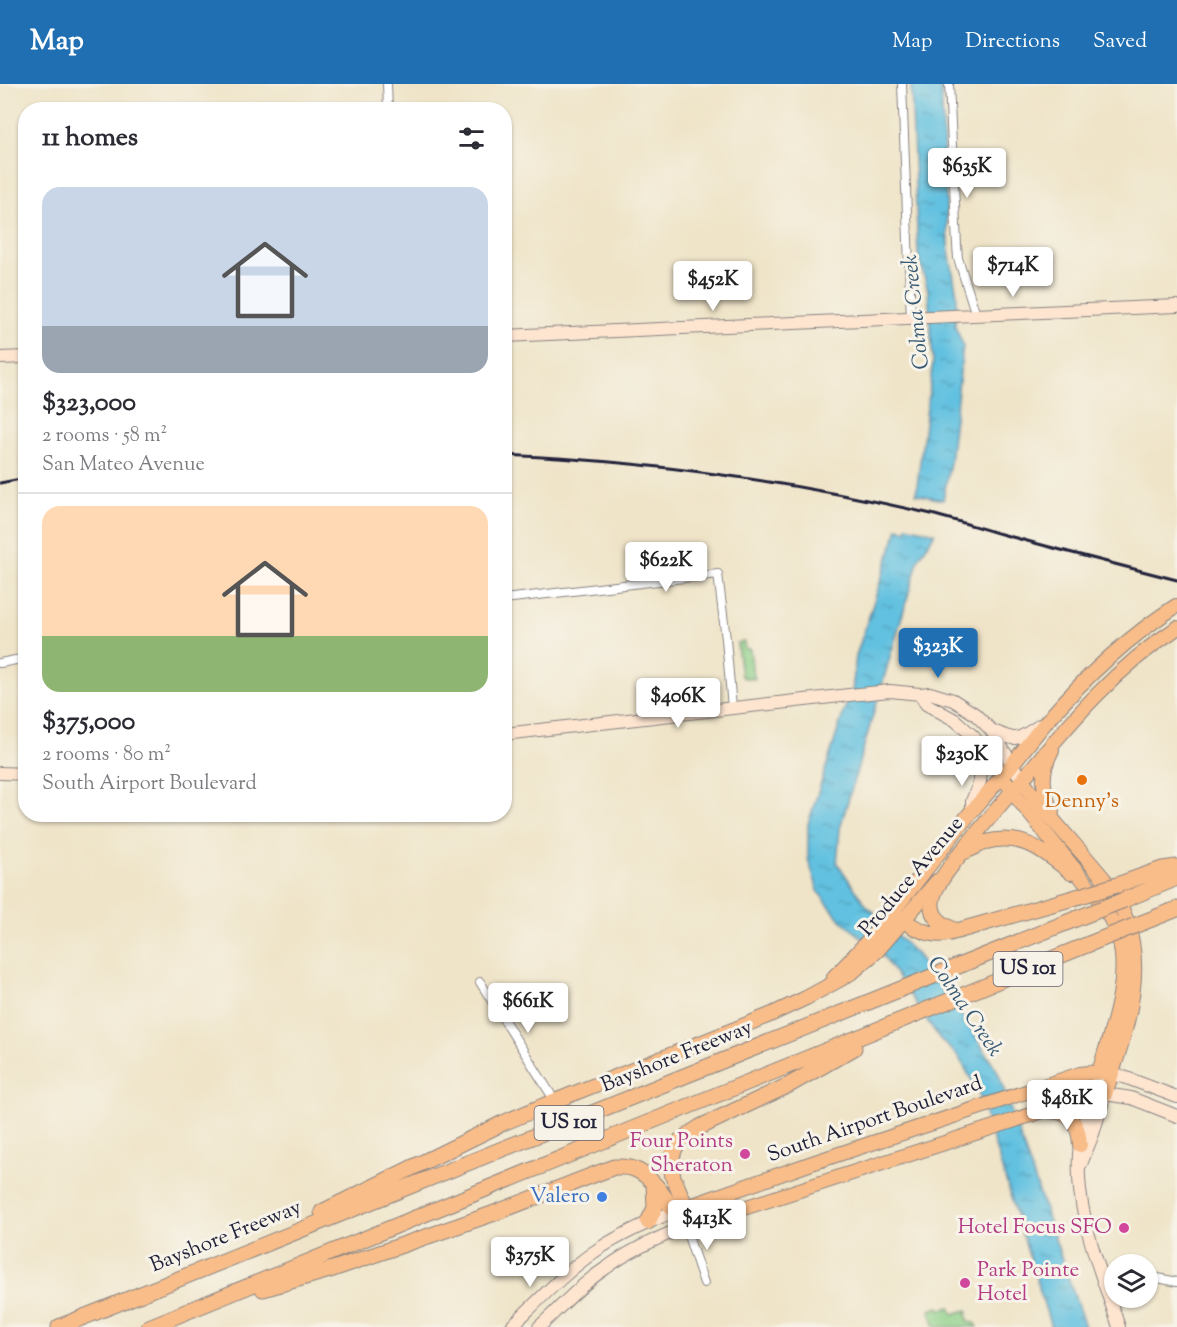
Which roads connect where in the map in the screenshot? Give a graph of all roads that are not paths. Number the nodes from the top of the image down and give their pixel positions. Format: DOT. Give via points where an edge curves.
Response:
graph roads {
  1 [pos="902,84"];
  2 [pos="949,84"];
  3 [pos="385,87"];
  4 [pos="387,102"];
  5 [pos="1177,306"];
  6 [pos="976,315"];
  7 [pos="917,318"];
  8 [pos="512,336"];
  9 [pos="18,357"];
  10 [pos="0,358"];
  11 [pos="512,597"];
  12 [pos="1176,606"];
  13 [pos="1177,628"];
  14 [pos="18,660"];
  15 [pos="0,663"];
  16 [pos="920,694"];
  17 [pos="732,708"];
  18 [pos="1046,722"];
  19 [pos="1068,726"];
  20 [pos="964,727"];
  21 [pos="992,730"];
  22 [pos="512,733"];
  23 [pos="1012,764"];
  24 [pos="0,773"];
  25 [pos="18,774"];
  26 [pos="1002,776"];
  27 [pos="1022,780"];
  28 [pos="1012,791"];
  29 [pos="972,811"];
  30 [pos="1064,832"];
  31 [pos="960,854"];
  32 [pos="1177,867"];
  33 [pos="1177,878"];
  34 [pos="1087,884"];
  35 [pos="1177,909"];
  36 [pos="895,921"];
  37 [pos="957,932"];
  38 [pos="480,982"];
  39 [pos="906,1018"];
  40 [pos="1106,1073"];
  41 [pos="1099,1095"];
  42 [pos="1177,1097"];
  43 [pos="555,1101"];
  44 [pos="1037,1113"];
  45 [pos="1177,1116"];
  46 [pos="1080,1145"];
  47 [pos="1080,1171"];
  48 [pos="654,1184"];
  49 [pos="680,1210"];
  50 [pos="648,1222"];
  51 [pos="685,1227"];
  52 [pos="250,1249"];
  53 [pos="1104,1269"];
  54 [pos="1158,1278"];
  55 [pos="1177,1282"];
  56 [pos="704,1283"];
  57 [pos="203,1305"];
  58 [pos="1115,1308"];
  59 [pos="59,1327"];
  60 [pos="149,1327"];
  61 [pos="511,1327"];
  62 [pos="539,1327"];
  63 [pos="1119,1327"];
  1 -- 7 [label="street"];
  2 -- 6 [label="street" via="958,258"];
  3 -- 4 [label="street"];
  5 -- 6 [label="street"];
  6 -- 7 [label="street"];
  7 -- 8 [label="street"];
  9 -- 10 [label="street"];
  11 -- 17 [label="street" via="718,574"];
  12 -- 18 [label="main road, Produce Avenue" via="1109,657"];
  13 -- 19 [label="main road" via="1121,671"];
  14 -- 15 [label="street"];
  16 -- 17 [label="street" via="882,691"];
  16 -- 20 [label="street" via="926,704"];
  16 -- 21 [label="street" via="953,700"];
  17 -- 22 [label="street"];
  18 -- 21 [label="street" via="1015,739"];
  18 -- 23 [label="main road, Produce Avenue"];
  19 -- 27 [label="main road, Produce Avenue"];
  19 -- 30 [label="main road" via="1043,772 1047,802"];
  20 -- 26 [label="street"];
  20 -- 29 [label="street" via="981,768"];
  21 -- 23 [label="street"];
  23 -- 26 [label="main road, Produce Avenue"];
  23 -- 27 [label="street"];
  24 -- 25 [label="street"];
  26 -- 28 [label="main road"];
  26 -- 29 [label="main road, Produce Avenue"];
  27 -- 28 [label="main road, Produce Avenue"];
  27 -- 30 [label="main road"];
  28 -- 31 [label="main road, Produce Avenue"];
  28 -- 34 [label="main road"];
  29 -- 36 [label="main road, Produce Avenue"];
  30 -- 40 [label="main road" via="1105,881 1130,934 1134,989"];
  31 -- 34 [label="main road" via="993,840 1016,840 1040,849"];
  31 -- 36 [label="main road, Produce Avenue"];
  31 -- 37 [label="highway" via="932,896 937,919"];
  32 -- 37 [label="highway, bridge"];
  33 -- 52 [label="highway, Bayshore Freeway / US 101, bridge"];
  34 -- 40 [label="main road" via="1111,919 1122,952 1123,969"];
  35 -- 39 [label="highway, US 101, bridge"];
  36 -- 37 [label="highway" via="933,934"];
  36 -- 43 [label="main road, Produce Avenue" via="872,947 822,989 780,1011"];
  38 -- 43 [label="street"];
  39 -- 49 [label="highway" via="789,1085 681,1140 671,1166"];
  39 -- 57 [label="highway, US 101"];
  40 -- 41 [label="main road"];
  40 -- 42 [label="street"];
  40 -- 49 [label="main road, South Airport Boulevard" via="1080,1074 1023,1092"];
  41 -- 44 [label="main road, South Airport Boulevard"];
  41 -- 45 [label="street" via="1131,1098"];
  41 -- 46 [label="street" via="1082,1131"];
  41 -- 47 [label="street" via="1094,1134"];
  43 -- 52 [label="highway"];
  44 -- 46 [label="main road" via="1061,1112 1069,1117 1076,1124"];
  44 -- 51 [label="main road, South Airport Boulevard"];
  46 -- 47 [label="street"];
  47 -- 53 [label="street" via="1086,1226"];
  48 -- 49 [label="highway"];
  48 -- 50 [label="highway" via="655,1208"];
  48 -- 57 [label="highway" via="633,1168 614,1167 333,1269"];
  49 -- 50 [label="street, South Airport Boulevard"];
  49 -- 51 [label="highway"];
  50 -- 61 [label="street, South Airport Boulevard" via="578,1264"];
  51 -- 56 [label="street"];
  51 -- 62 [label="street, South Airport Boulevard" via="643,1245 605,1268"];
  52 -- 59 [label="highway, Bayshore Freeway / US 101"];
  54 -- 55 [label="street"];
  57 -- 60 [label="highway, US 101"];
  58 -- 63 [label="street"];
}
